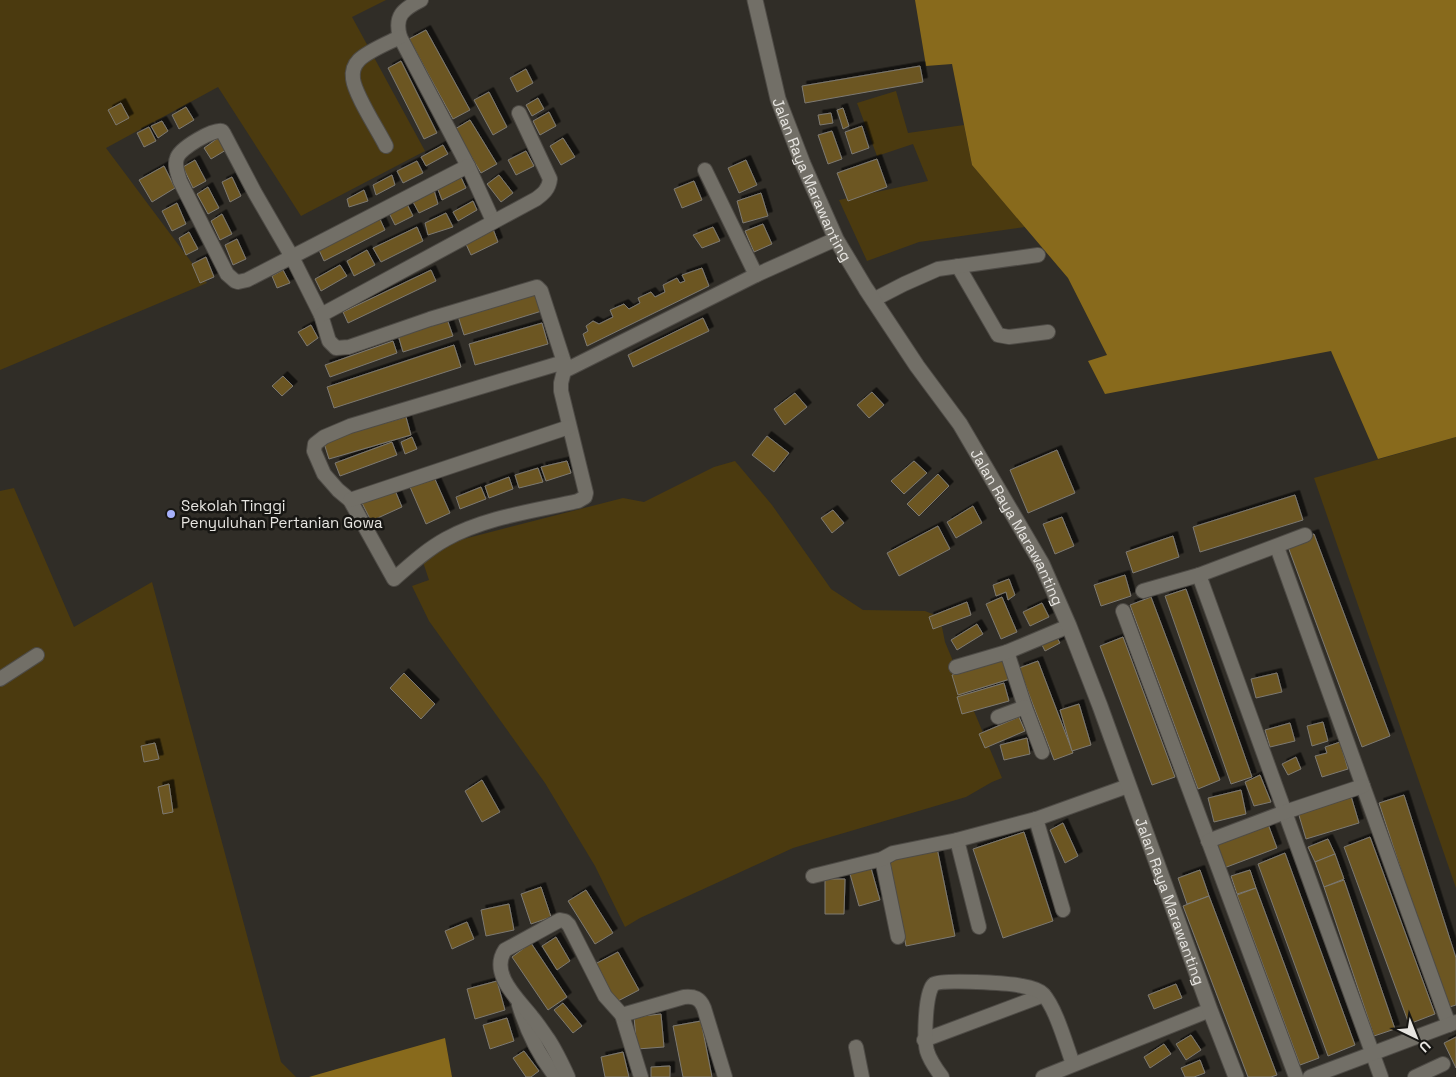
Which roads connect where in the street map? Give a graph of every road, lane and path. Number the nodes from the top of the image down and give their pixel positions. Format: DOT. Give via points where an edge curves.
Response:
graph roads {
  1 [pos="421,0"];
  2 [pos="755,0"];
  3 [pos="400,37"];
  4 [pos="519,113"];
  5 [pos="386,146"];
  6 [pos="468,166"];
  7 [pos="705,170"];
  8 [pos="493,221"];
  9 [pos="836,239"];
  10 [pos="1038,255"];
  11 [pos="292,257"];
  12 [pos="958,266"];
  13 [pos="756,276"];
  14 [pos="873,300"];
  15 [pos="321,315"];
  16 [pos="1048,332"];
  17 [pos="564,367"];
  18 [pos="569,427"];
  19 [pos="350,500"];
  20 [pos="1305,535"];
  21 [pos="1276,547"];
  22 [pos="1199,575"];
  23 [pos="1143,591"];
  24 [pos="1123,611"];
  25 [pos="1070,626"];
  26 [pos="1007,652"];
  27 [pos="37,655"];
  28 [pos="956,667"];
  29 [pos="0,679"];
  30 [pos="1024,707"];
  31 [pos="998,717"];
  32 [pos="1042,752"];
  33 [pos="1128,786"];
  34 [pos="1363,786"];
  35 [pos="1285,812"];
  36 [pos="1036,819"];
  37 [pos="956,840"];
  38 [pos="1208,841"];
  39 [pos="882,859"];
  40 [pos="812,876"];
  41 [pos="1063,910"];
  42 [pos="979,927"];
  43 [pos="898,937"];
  44 [pos="1044,995"];
  45 [pos="517,1000"];
  46 [pos="1210,1010"];
  47 [pos="622,1014"];
  48 [pos="1453,1024"];
  49 [pos="924,1040"];
  50 [pos="856,1048"];
  51 [pos="1373,1054"];
  52 [pos="1073,1064"];
  53 [pos="1443,1064"];
  54 [pos="556,1077"];
  55 [pos="568,1077"];
  56 [pos="641,1077"];
  57 [pos="725,1077"];
  58 [pos="862,1077"];
  59 [pos="942,1077"];
  60 [pos="1043,1077"];
  61 [pos="1236,1077"];
  62 [pos="1296,1077"];
  63 [pos="1310,1077"];
  64 [pos="1381,1077"];
  65 [pos="1415,1077"];
  1 -- 3 [label="street" via="398,18"];
  2 -- 9 [label="street, Jalan Raya Marawanting" via="778,99"];
  3 -- 5 [label="street" via="359,60 353,72 358,91"];
  3 -- 6 [label="street"];
  4 -- 8 [label="street" via="550,183 542,194"];
  6 -- 8 [label="street"];
  6 -- 11 [label="street"];
  7 -- 13 [label="street"];
  8 -- 15 [label="street"];
  9 -- 13 [label="street"];
  9 -- 14 [label="street, Jalan Raya Marawanting"];
  10 -- 12 [label="street"];
  11 -- 11 [label="street" via="222,131 216,131 180,151 176,164 180,181 230,279 238,282 247,280"];
  11 -- 15 [label="street"];
  12 -- 14 [label="street" via="930,271"];
  12 -- 16 [label="street" via="998,335 1009,337"];
  13 -- 17 [label="street"];
  14 -- 25 [label="street, Jalan Raya Marawanting" via="960,424 1035,550"];
  15 -- 17 [label="street" via="332,346 345,348 537,287 541,291"];
  17 -- 18 [label="street" via="561,392"];
  17 -- 19 [label="street" via="359,423 318,440 314,451 317,463 330,482"];
  18 -- 19 [label="street"];
  18 -- 19 [label="street" via="586,493 584,499 460,532 424,553 394,579"];
  20 -- 21 [label="street"];
  21 -- 22 [label="street"];
  21 -- 34 [label="street"];
  22 -- 23 [label="street"];
  22 -- 35 [label="street"];
  24 -- 38 [label="street"];
  25 -- 26 [label="street"];
  25 -- 33 [label="street, Jalan Raya Marawanting"];
  26 -- 28 [label="street"];
  26 -- 30 [label="street"];
  27 -- 29 [label="street"];
  30 -- 31 [label="street"];
  30 -- 32 [label="street"];
  33 -- 36 [label="street"];
  33 -- 46 [label="street, Jalan Raya Marawanting"];
  34 -- 35 [label="street"];
  34 -- 48 [label="street"];
  35 -- 38 [label="street"];
  35 -- 51 [label="street"];
  36 -- 37 [label="street"];
  36 -- 41 [label="street"];
  37 -- 39 [label="street" via="893,853"];
  37 -- 42 [label="street"];
  38 -- 62 [label="street"];
  39 -- 40 [label="street"];
  39 -- 43 [label="street"];
  44 -- 49 [label="street"];
  44 -- 49 [label="street" via="1032,988 1010,984 937,983 928,995"];
  44 -- 52 [label="street"];
  45 -- 47 [label="street" via="501,971 501,956 505,950 560,920 569,925 605,996"];
  45 -- 54 [label="street" via="525,1025"];
  45 -- 55 [label="street" via="549,1040"];
  46 -- 52 [label="street"];
  46 -- 61 [label="street, Jalan Raya Marawanting"];
  47 -- 56 [label="street"];
  47 -- 57 [label="street" via="684,997 696,997 704,1008"];
  48 -- 51 [label="street"];
  49 -- 59 [label="street"];
  50 -- 58 [label="street"];
  51 -- 63 [label="street"];
  51 -- 64 [label="street"];
  52 -- 60 [label="street"];
  53 -- 65 [label="street"];
}
